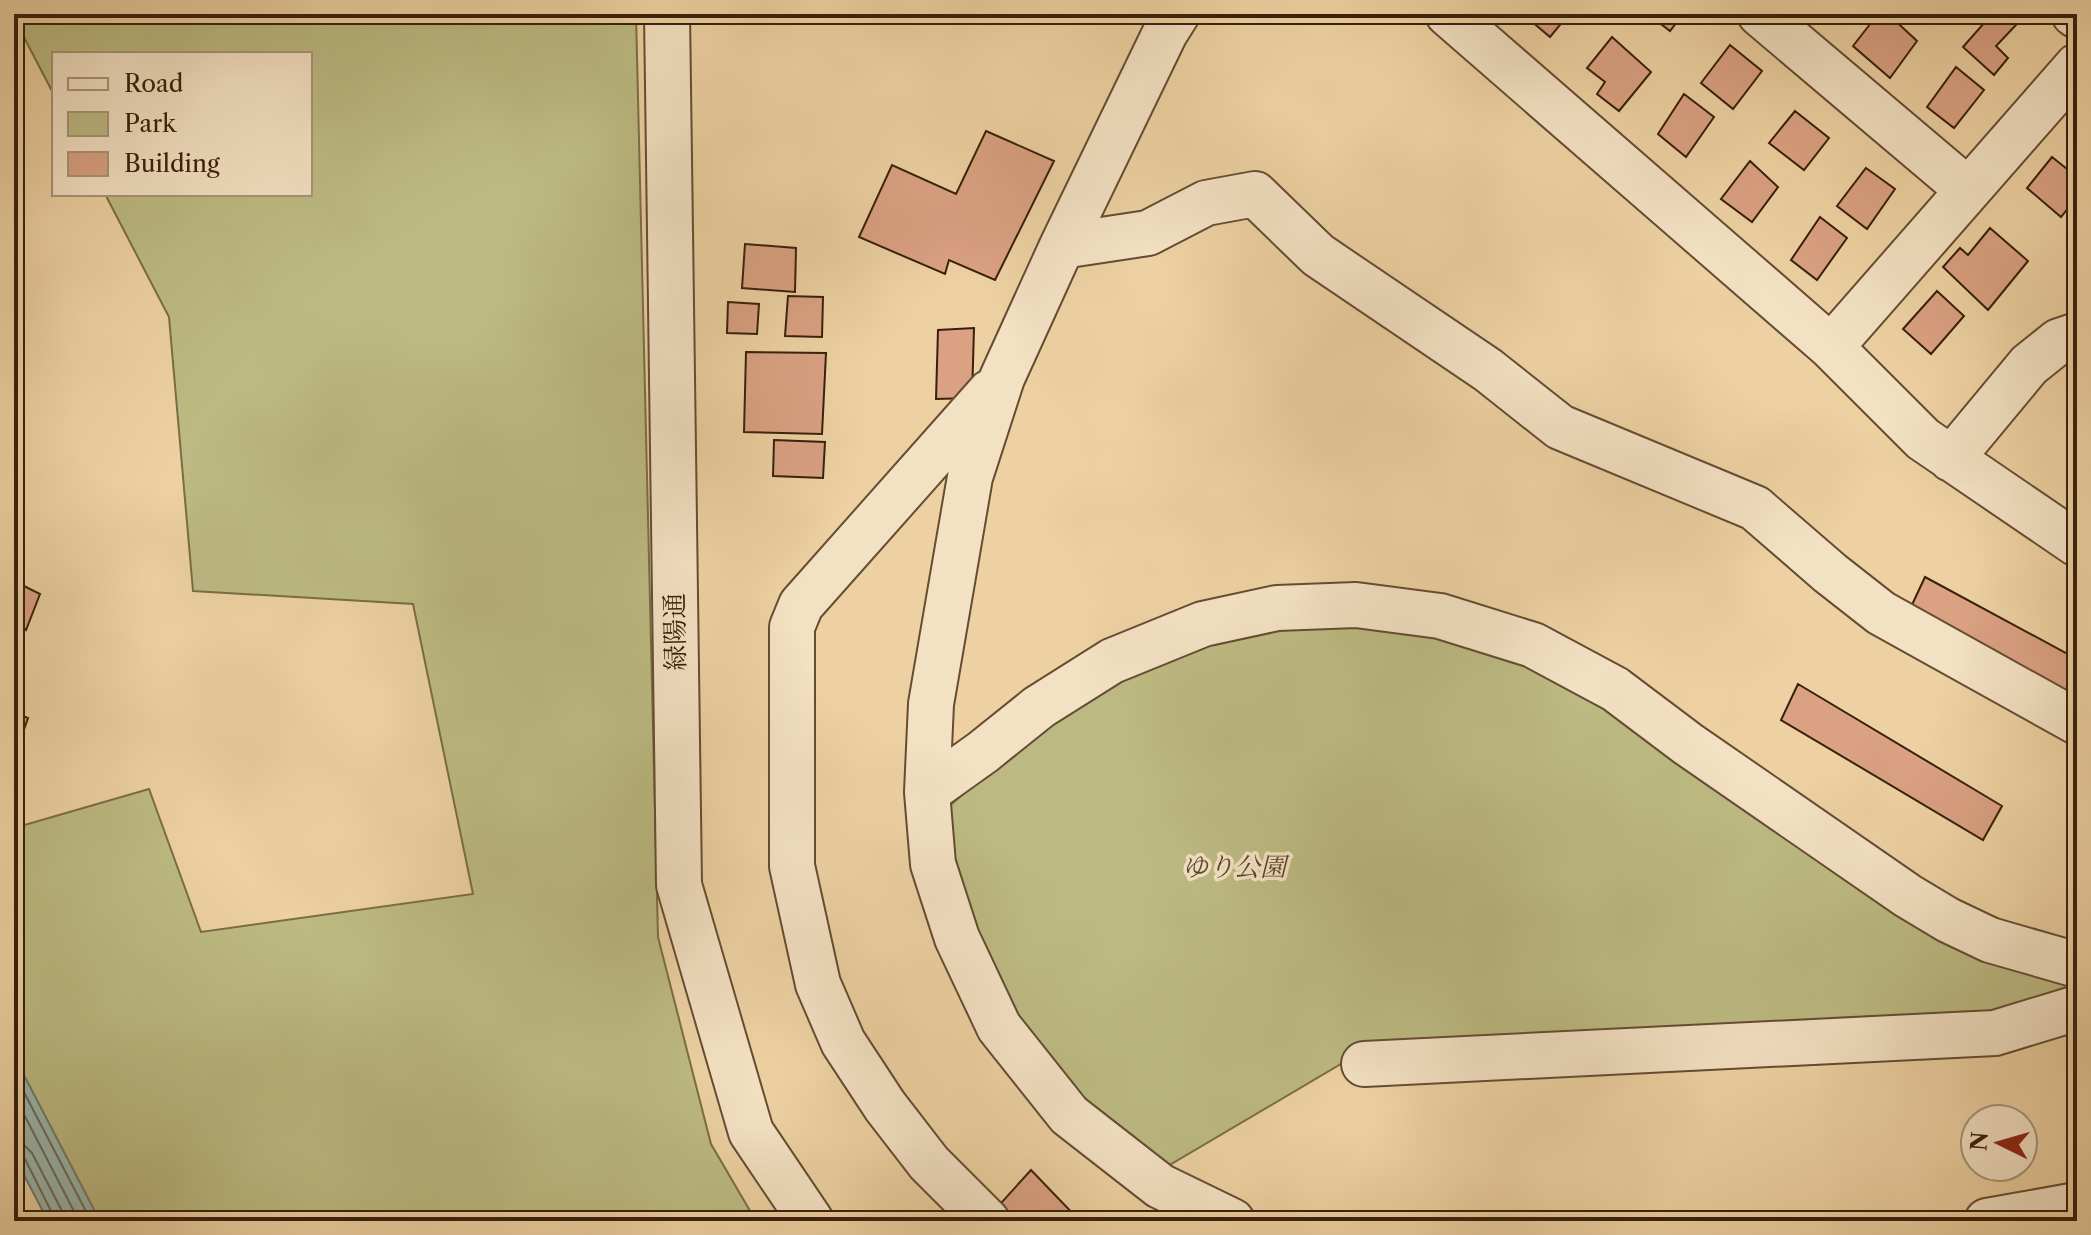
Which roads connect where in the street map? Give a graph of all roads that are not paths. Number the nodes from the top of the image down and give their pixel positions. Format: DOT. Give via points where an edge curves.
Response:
graph roads {
  1 [pos="667,14"];
  2 [pos="1177,14"];
  3 [pos="1448,14"];
  4 [pos="1760,14"];
  5 [pos="2077,66"];
  6 [pos="1968,190"];
  7 [pos="1062,246"];
  8 [pos="2077,335"];
  9 [pos="1831,347"];
  10 [pos="1002,378"];
  11 [pos="1951,459"];
  12 [pos="2077,544"];
  13 [pos="2077,722"];
  14 [pos="927,792"];
  15 [pos="2077,965"];
  16 [pos="2077,1008"];
  17 [pos="1364,1064"];
  18 [pos="1160,1186"];
  19 [pos="2077,1205"];
  20 [pos="811,1221"];
  21 [pos="987,1221"];
  22 [pos="1194,1221"];
  23 [pos="1232,1221"];
  24 [pos="1987,1221"];
  1 -- 20 [label="street, 緑陽通" via="679,885 751,1132"];
  2 -- 7 [label="street"];
  3 -- 9 [label="street"];
  4 -- 6 [label="street"];
  5 -- 6 [label="street"];
  6 -- 9 [label="street"];
  7 -- 10 [label="street"];
  7 -- 13 [label="street" via="1148,233 1206,203 1255,194 1318,255 1488,370 1560,427 1755,508 1881,613"];
  8 -- 11 [label="street" via="2059,341 2029,365"];
  9 -- 11 [label="street" via="1923,439"];
  10 -- 14 [label="street" via="970,477 931,704"];
  10 -- 21 [label="street" via="801,605 792,627 792,866 818,984 843,1042 885,1106 929,1163"];
  11 -- 12 [label="street"];
  14 -- 15 [label="street" via="1039,707 1112,661 1203,624 1293,607 1356,605 1440,616 1533,645 1615,689 1948,920 1990,940"];
  14 -- 18 [label="street" via="933,864 957,938 999,1027 1069,1115"];
  16 -- 17 [label="street" via="1995,1033"];
  18 -- 22 [label="street"];
  18 -- 23 [label="street"];
  19 -- 24 [label="street"];
}
